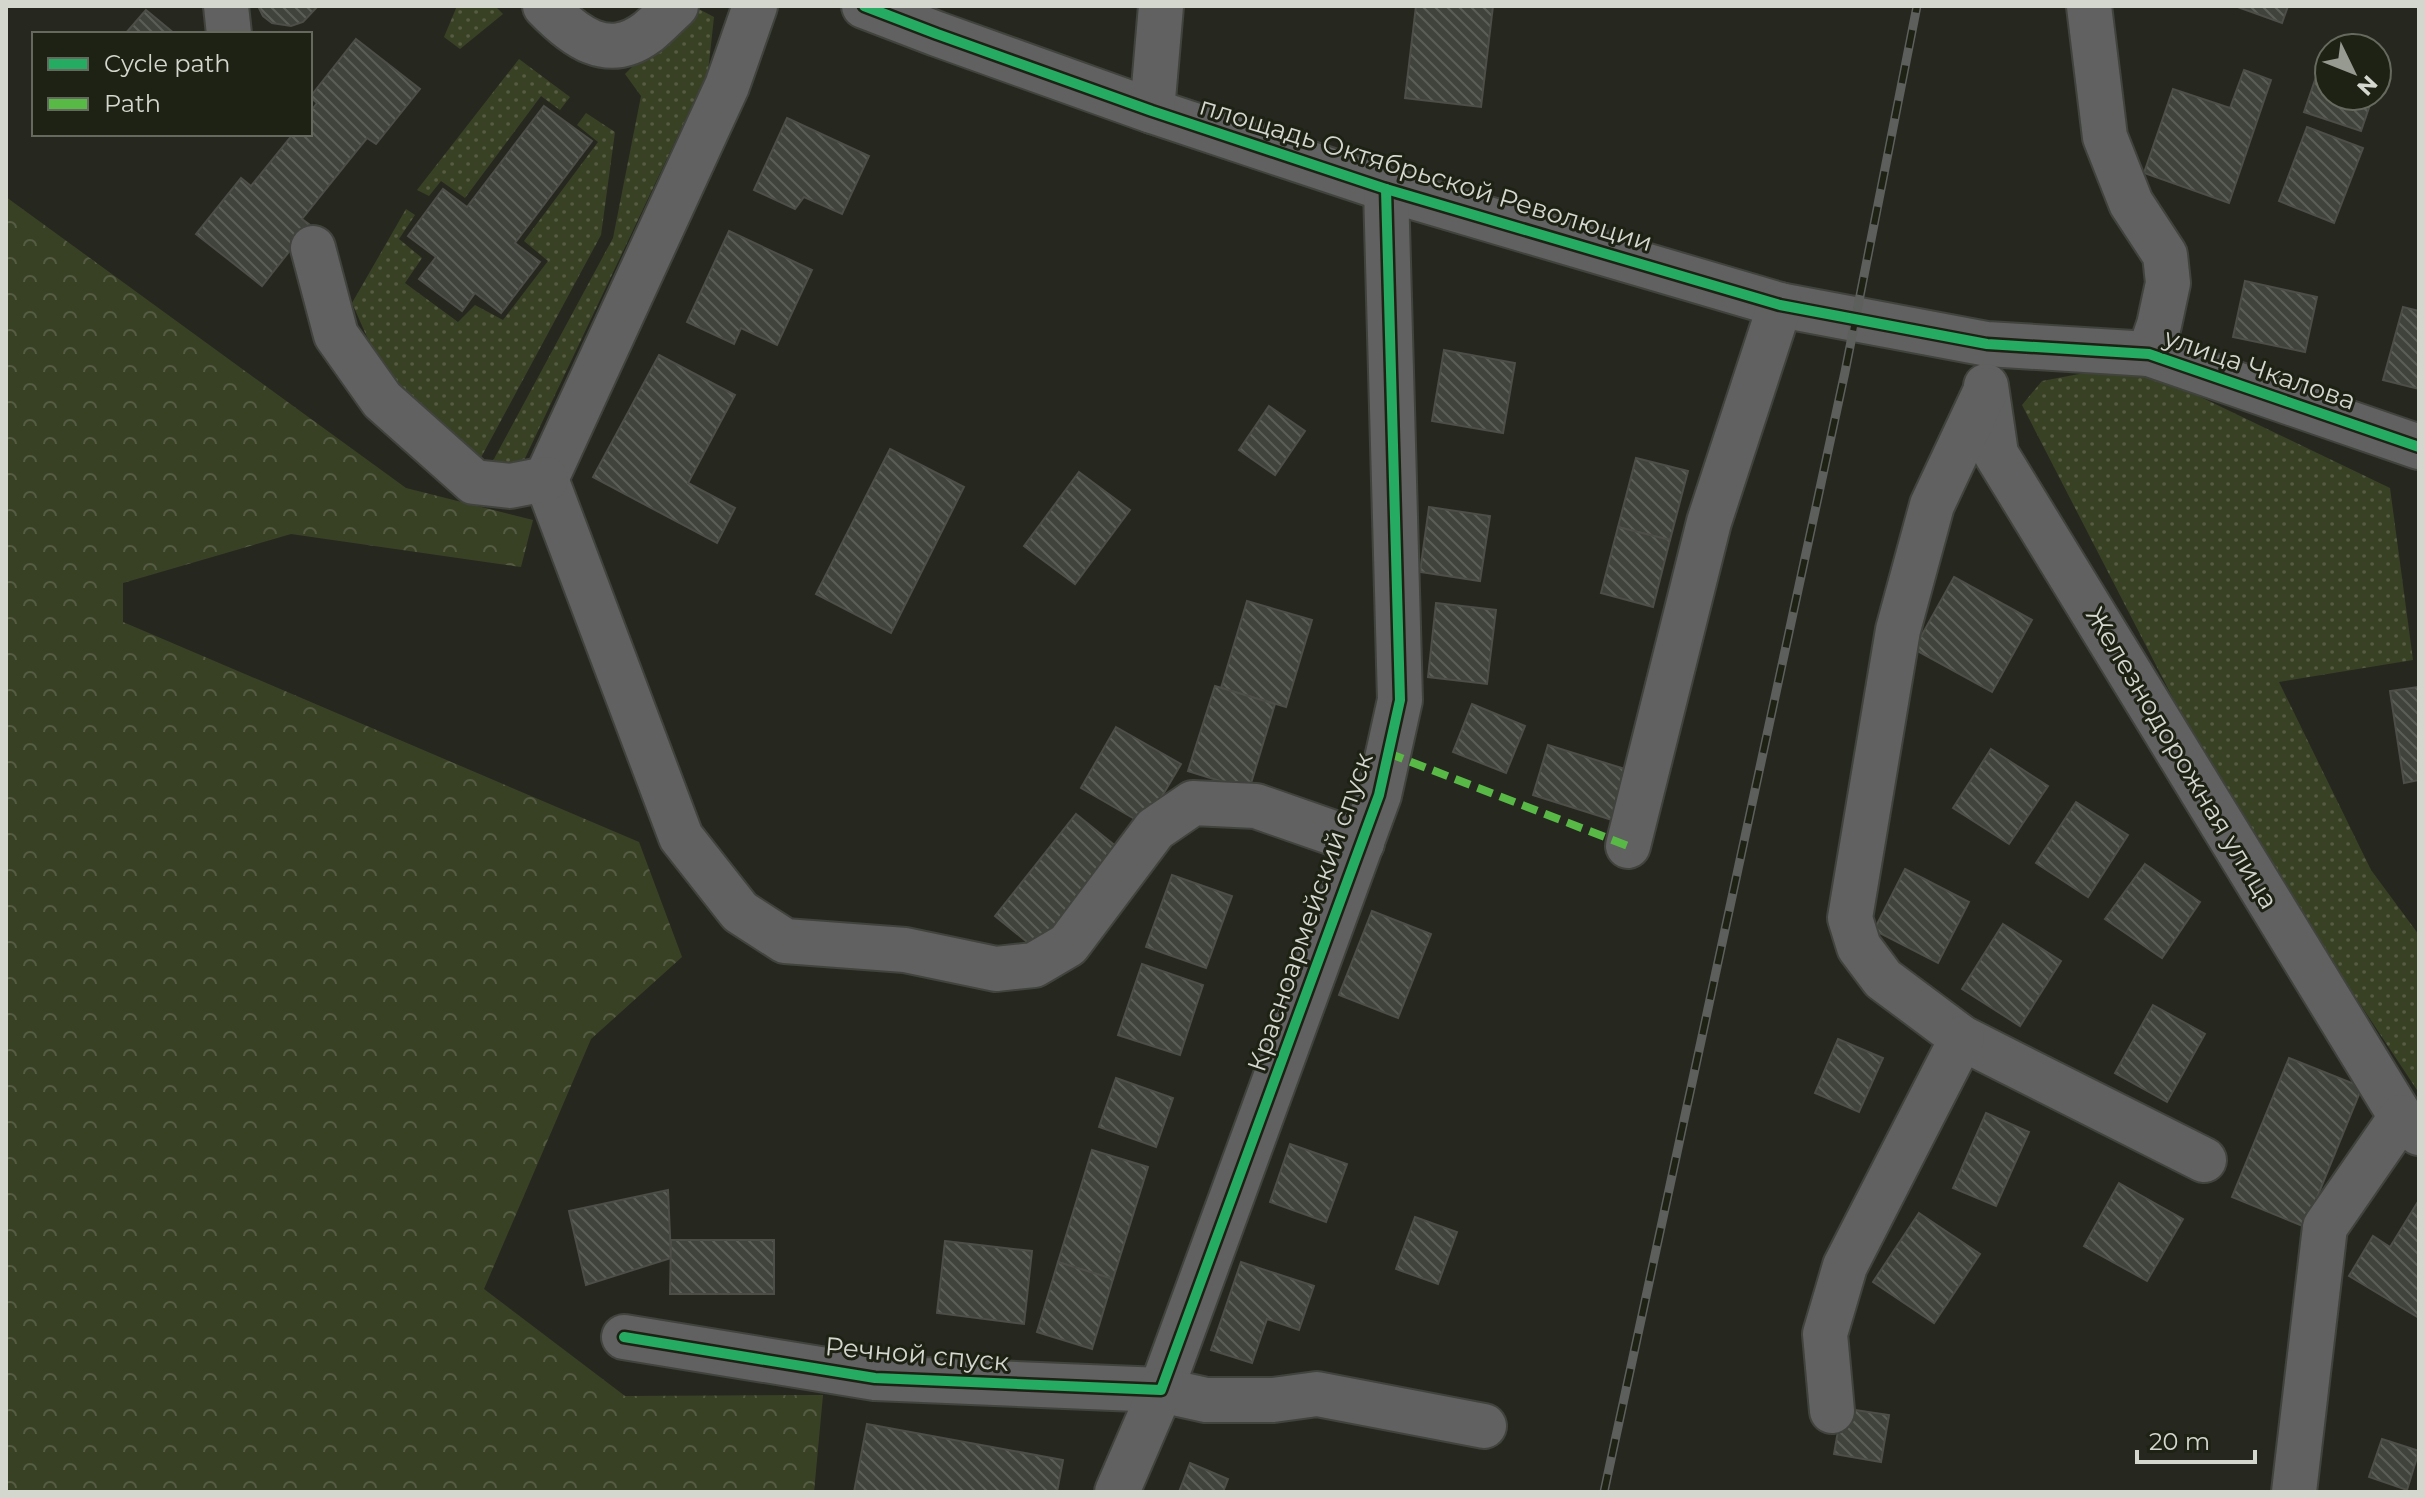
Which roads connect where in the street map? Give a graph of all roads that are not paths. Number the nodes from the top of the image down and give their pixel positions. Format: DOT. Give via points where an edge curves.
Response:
graph roads {
  1 [pos="226,6"];
  2 [pos="545,6"];
  3 [pos="676,6"];
  4 [pos="755,6"];
  5 [pos="864,6"];
  6 [pos="1161,6"];
  7 [pos="2089,6"];
  8 [pos="229,32"];
  9 [pos="1152,111"];
  10 [pos="1386,189"];
  11 [pos="313,248"];
  12 [pos="1780,305"];
  13 [pos="1987,344"];
  14 [pos="2149,354"];
  15 [pos="1986,390"];
  16 [pos="2419,447"];
  17 [pos="546,479"];
  18 [pos="1362,843"];
  19 [pos="1628,846"];
  20 [pos="1962,1038"];
  21 [pos="2410,1125"];
  22 [pos="2204,1160"];
  23 [pos="624,1337"];
  24 [pos="1161,1390"];
  25 [pos="1832,1411"];
  26 [pos="1484,1426"];
  27 [pos="1117,1492"];
  28 [pos="2294,1492"];
  1 -- 8 [label="street"];
  2 -- 3 [label="street" via="567,29 597,45 622,45 646,33"];
  4 -- 17 [label="street" via="727,86"];
  5 -- 9 [label="street, площадь Октябрьской Революции"];
  6 -- 9 [label="street"];
  7 -- 14 [label="street" via="2105,137 2131,203 2165,255 2168,283"];
  9 -- 10 [label="street, площадь Октябрьской Революции"];
  10 -- 12 [label="street, площадь Октябрьской Революции"];
  10 -- 18 [label="street, Красноармейский спуск" via="1400,700 1379,795"];
  11 -- 17 [label="street" via="336,335 382,400 474,482 510,486"];
  12 -- 13 [label="street, площадь Октябрьской Революции"];
  12 -- 19 [label="street" via="1709,522"];
  13 -- 14 [label="street, улица Чкалова"];
  13 -- 15 [label="street, Железнодорожная улица"];
  14 -- 16 [label="street, улица Чкалова"];
  15 -- 20 [label="street, Железнодорожная улица" via="1932,505 1898,630 1850,918 1859,947 1883,979"];
  15 -- 21 [label="street, Железнодорожная улица" via="1996,454"];
  17 -- 18 [label="street" via="681,837 740,912 785,941 905,950 996,969 1034,965 1068,945 1155,829 1193,803 1256,806"];
  18 -- 24 [label="street, Красноармейский спуск"];
  20 -- 22 [label="street, Железнодорожная улица"];
  20 -- 25 [label="street" via="1845,1266 1825,1334"];
  21 -- 28 [label="street" via="2325,1227"];
  23 -- 24 [label="street, Речной спуск" via="875,1378"];
  24 -- 26 [label="street, Речной спуск" via="1206,1400 1317,1394"];
  24 -- 27 [label="street, Красноармейский спуск"];
}
